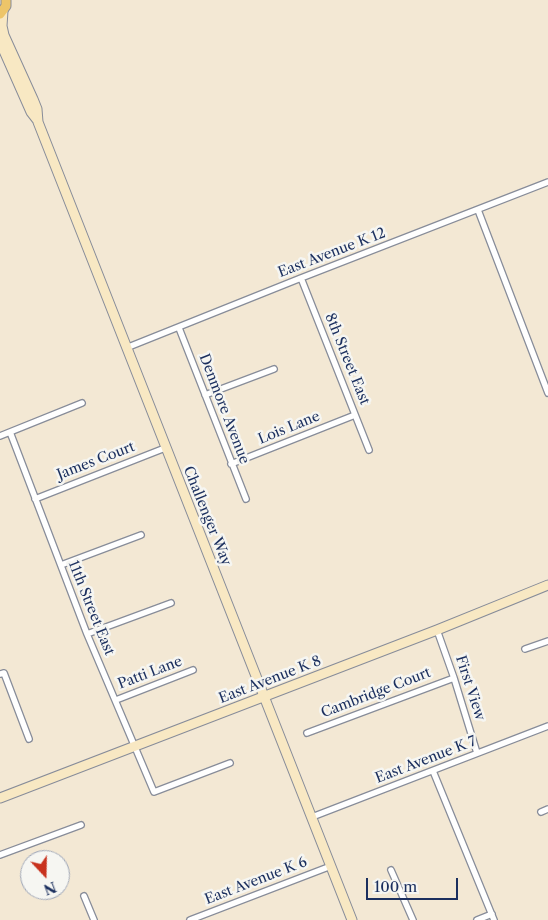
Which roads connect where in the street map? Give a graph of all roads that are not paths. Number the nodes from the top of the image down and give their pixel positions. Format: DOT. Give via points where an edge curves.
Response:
graph roads {
  1 [pos="15,0"];
  2 [pos="4,8"];
  3 [pos="0,42"];
  4 [pos="38,122"];
  5 [pos="548,182"];
  6 [pos="478,210"];
  7 [pos="301,278"];
  8 [pos="179,328"];
  9 [pos="126,348"];
  10 [pos="274,369"];
  11 [pos="548,393"];
  12 [pos="205,396"];
  13 [pos="82,403"];
  14 [pos="355,415"];
  15 [pos="10,432"];
  16 [pos="0,436"];
  17 [pos="165,448"];
  18 [pos="369,450"];
  19 [pos="231,464"];
  20 [pos="35,499"];
  21 [pos="246,499"];
  22 [pos="141,534"];
  23 [pos="61,566"];
  24 [pos="548,585"];
  25 [pos="171,603"];
  26 [pos="437,630"];
  27 [pos="87,634"];
  28 [pos="548,641"];
  29 [pos="525,649"];
  30 [pos="193,670"];
  31 [pos="2,673"];
  32 [pos="454,678"];
  33 [pos="264,698"];
  34 [pos="116,700"];
  35 [pos="548,726"];
  36 [pos="308,733"];
  37 [pos="29,739"];
  38 [pos="134,746"];
  39 [pos="477,753"];
  40 [pos="230,763"];
  41 [pos="433,771"];
  42 [pos="0,798"];
  43 [pos="548,809"];
  44 [pos="541,812"];
  45 [pos="312,817"];
  46 [pos="81,825"];
  47 [pos="0,855"];
  48 [pos="331,866"];
  49 [pos="391,870"];
  50 [pos="84,896"];
  51 [pos="493,917"];
  52 [pos="94,920"];
  53 [pos="190,920"];
  54 [pos="352,920"];
  55 [pos="413,920"];
  56 [pos="477,920"];
  1 -- 2 [label="main road"];
  2 -- 4 [label="main road, Challenger Way" via="2,28 37,109"];
  3 -- 4 [label="main road, Challenger Way"];
  4 -- 9 [label="main road, Challenger Way"];
  5 -- 6 [label="street, East Avenue K 12"];
  6 -- 7 [label="street, East Avenue K 12"];
  6 -- 11 [label="street"];
  7 -- 8 [label="street, East Avenue K 12"];
  7 -- 14 [label="street, 8th Street East"];
  8 -- 9 [label="street, East Avenue K 12"];
  8 -- 12 [label="street, Denmore Avenue"];
  9 -- 17 [label="main road, Challenger Way"];
  10 -- 12 [label="street"];
  12 -- 19 [label="street, Denmore Avenue"];
  13 -- 15 [label="street"];
  14 -- 18 [label="street, 8th Street East"];
  14 -- 19 [label="street, Lois Lane"];
  15 -- 16 [label="street"];
  15 -- 20 [label="street, 11th Street East"];
  17 -- 20 [label="street, James Court"];
  17 -- 33 [label="main road, Challenger Way"];
  19 -- 21 [label="street, Denmore Avenue"];
  20 -- 23 [label="street, 11th Street East"];
  22 -- 23 [label="street"];
  23 -- 27 [label="street, 11th Street East"];
  24 -- 26 [label="main road, East Avenue K 8"];
  25 -- 27 [label="street"];
  26 -- 32 [label="street, First View"];
  26 -- 33 [label="main road, East Avenue K 8"];
  27 -- 34 [label="street, 11th Street East"];
  28 -- 29 [label="street"];
  30 -- 34 [label="street, Patti Lane"];
  31 -- 37 [label="street"];
  32 -- 36 [label="street, Cambridge Court"];
  32 -- 39 [label="street, First View"];
  33 -- 38 [label="main road, East Avenue K 8"];
  33 -- 45 [label="main road, Challenger Way"];
  34 -- 38 [label="street, 11th Street East"];
  35 -- 39 [label="street, East Avenue K 7"];
  38 -- 40 [label="street, 11th Street East" via="154,792"];
  38 -- 42 [label="main road, East Avenue K 8"];
  39 -- 41 [label="street, East Avenue K 7"];
  41 -- 45 [label="street, East Avenue K 7"];
  41 -- 51 [label="street"];
  43 -- 44 [label="street"];
  45 -- 48 [label="main road, Challenger Way"];
  46 -- 47 [label="street"];
  48 -- 53 [label="street, East Avenue K 6"];
  48 -- 54 [label="main road, Challenger Way"];
  49 -- 55 [label="street"];
  50 -- 52 [label="street"];
  51 -- 56 [label="street"];
}
